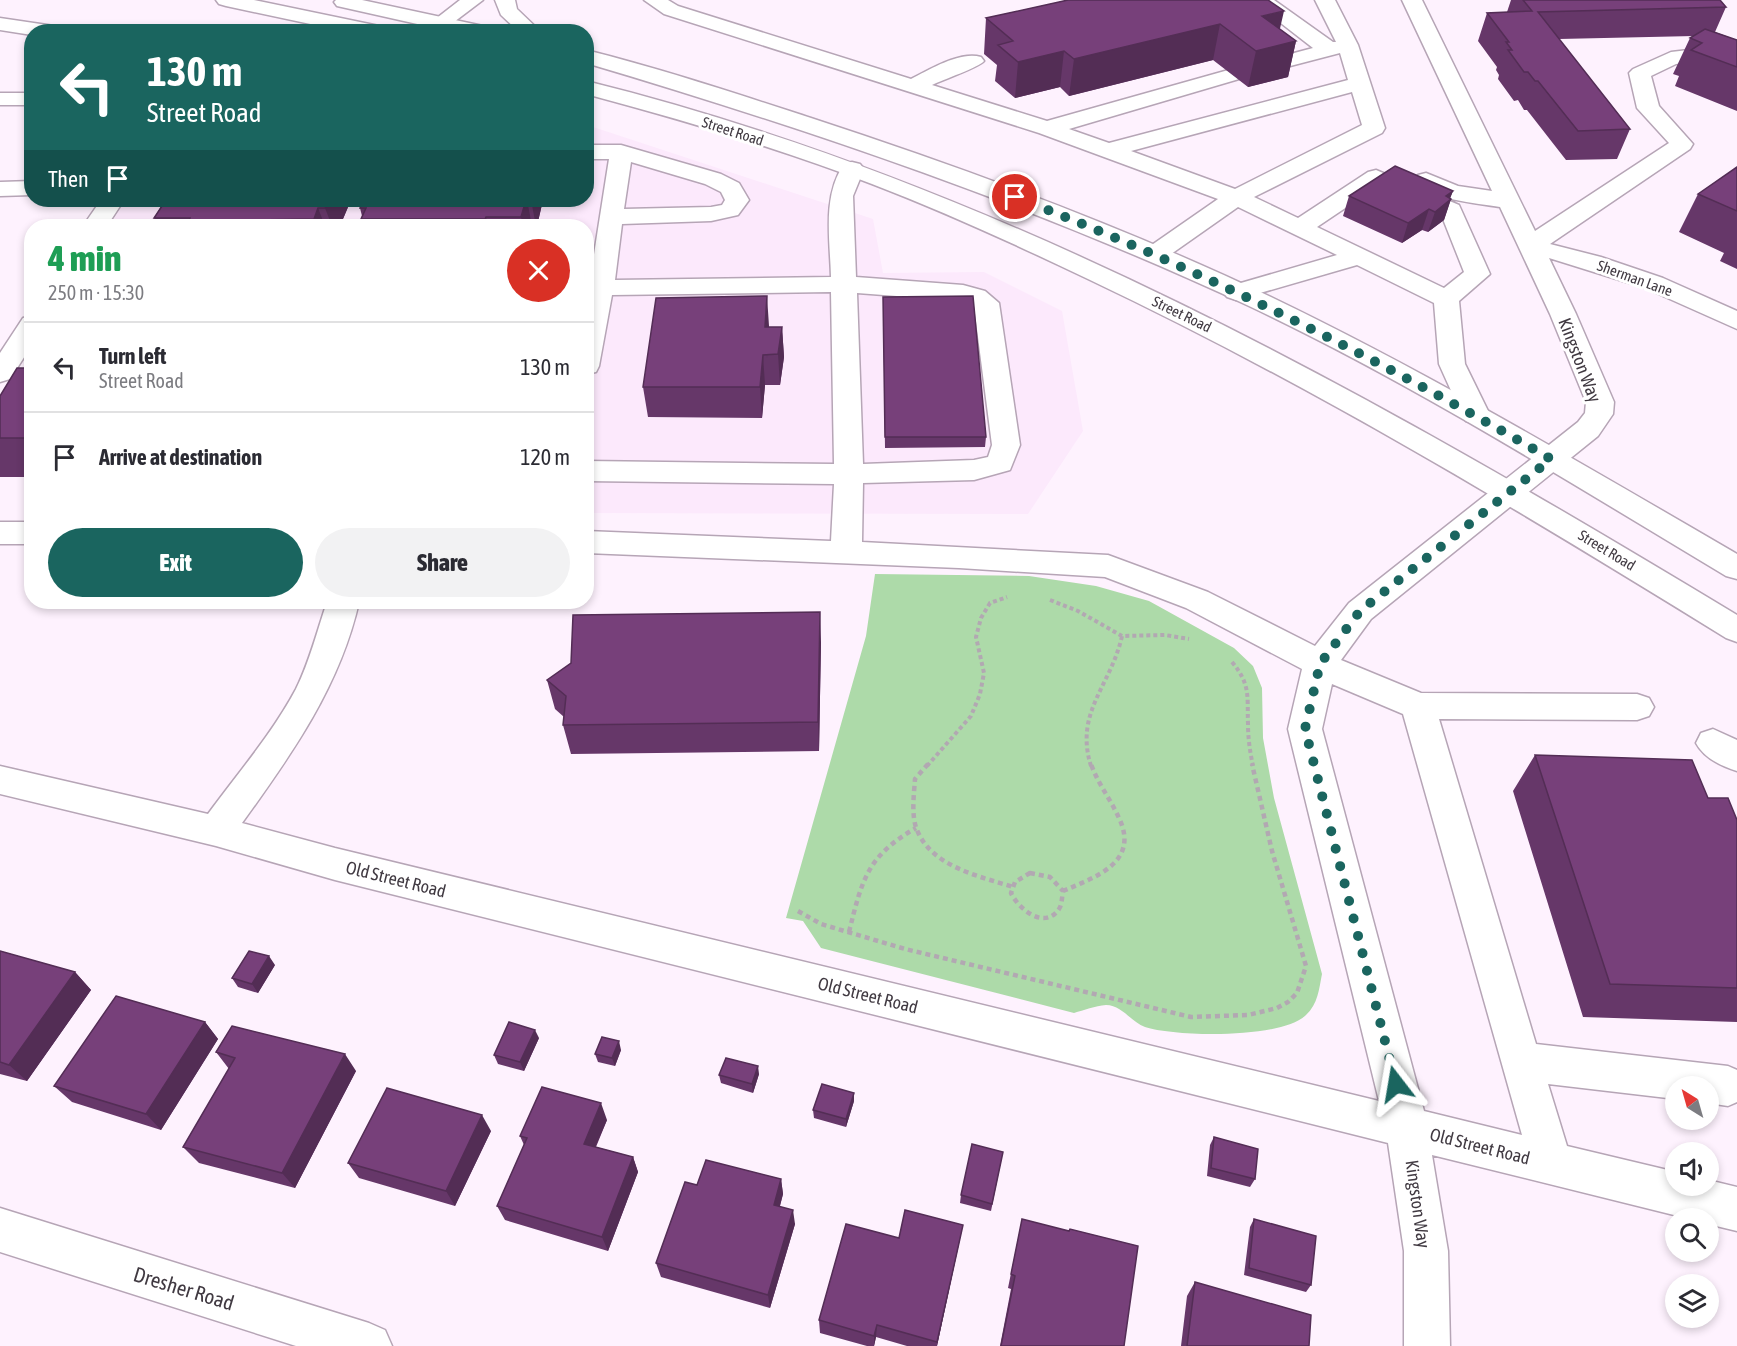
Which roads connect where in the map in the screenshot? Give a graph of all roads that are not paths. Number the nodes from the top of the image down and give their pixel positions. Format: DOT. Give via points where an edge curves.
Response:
graph roads {
  1 [pos="226,0"];
  2 [pos="336,0"];
  3 [pos="441,0"];
  4 [pos="473,0"];
  5 [pos="505,0"];
  6 [pos="654,0"];
  7 [pos="1261,0"];
  8 [pos="1325,0"];
  9 [pos="1412,0"];
  10 [pos="443,21"];
  11 [pos="0,24"];
  12 [pos="341,24"];
  13 [pos="411,24"];
  14 [pos="419,24"];
  15 [pos="427,24"];
  16 [pos="454,24"];
  17 [pos="522,24"];
  18 [pos="24,28"];
  19 [pos="1339,47"];
  20 [pos="594,58"];
  21 [pos="1737,58"];
  22 [pos="974,62"];
  23 [pos="1271,65"];
  24 [pos="1232,75"];
  25 [pos="1360,83"];
  26 [pos="913,86"];
  27 [pos="594,89"];
  28 [pos="0,99"];
  29 [pos="24,99"];
  30 [pos="1047,128"];
  31 [pos="1345,143"];
  32 [pos="1108,150"];
  33 [pos="594,152"];
  34 [pos="621,153"];
  35 [pos="852,169"];
  36 [pos="24,188"];
  37 [pos="0,189"];
  38 [pos="1236,197"];
  39 [pos="1508,201"];
  40 [pos="612,217"];
  41 [pos="1299,228"];
  42 [pos="1530,246"];
  43 [pos="1155,254"];
  44 [pos="1359,257"];
  45 [pos="843,284"];
  46 [pos="594,287"];
  47 [pos="1236,291"];
  48 [pos="1446,299"];
  49 [pos="1737,321"];
  50 [pos="24,341"];
  51 [pos="15,360"];
  52 [pos="1476,416"];
  53 [pos="1551,459"];
  54 [pos="594,471"];
  55 [pos="849,474"];
  56 [pos="1511,492"];
  57 [pos="0,533"];
  58 [pos="24,533"];
  59 [pos="594,542"];
  60 [pos="846,552"];
  61 [pos="1737,568"];
  62 [pos="341,609"];
  63 [pos="1737,630"];
  64 [pos="1320,664"];
  65 [pos="1418,706"];
  66 [pos="1637,707"];
  67 [pos="0,780"];
  68 [pos="216,831"];
  69 [pos="1521,1061"];
  70 [pos="1728,1086"];
  71 [pos="1407,1128"];
  72 [pos="1551,1163"];
  73 [pos="1737,1209"];
  74 [pos="0,1230"];
  75 [pos="369,1346"];
  76 [pos="1427,1346"];
  1 -- 12 [label="main road"];
  2 -- 13 [label="main road"];
  3 -- 14 [label="main road"];
  4 -- 10 [label="main road"];
  5 -- 17 [label="main road" via="508,11"];
  6 -- 26 [label="main road" via="672,10"];
  7 -- 19 [label="main road"];
  8 -- 19 [label="main road"];
  9 -- 39 [label="main road, Kingston Way"];
  10 -- 15 [label="main road"];
  10 -- 16 [label="main road"];
  11 -- 18 [label="main road"];
  19 -- 23 [label="main road"];
  19 -- 25 [label="main road"];
  20 -- 43 [label="main road, Street Road" via="824,128 937,167"];
  21 -- 42 [label="main road" via="1723,52 1671,58 1640,73 1648,108 1683,144"];
  22 -- 26 [label="main road" via="948,69"];
  24 -- 30 [label="main road"];
  25 -- 31 [label="main road" via="1374,128"];
  25 -- 32 [label="main road"];
  26 -- 30 [label="main road"];
  27 -- 35 [label="main road, Street Road"];
  28 -- 29 [label="main road"];
  30 -- 32 [label="main road"];
  31 -- 38 [label="main road"];
  31 -- 39 [label="main road" via="1452,192"];
  32 -- 38 [label="main road"];
  33 -- 34 [label="main road"];
  34 -- 40 [label="main road"];
  34 -- 40 [label="main road" via="713,179 731,188 736,200 730,210 711,214"];
  35 -- 45 [label="main road" via="841,196"];
  35 -- 56 [label="main road, Street Road" via="996,226 1223,334"];
  36 -- 37 [label="main road"];
  38 -- 41 [label="main road"];
  38 -- 43 [label="main road"];
  39 -- 42 [label="main road, Kingston Way"];
  40 -- 46 [label="main road"];
  41 -- 44 [label="main road"];
  41 -- 48 [label="main road" via="1376,177 1450,210 1477,274"];
  42 -- 49 [label="main road, Sherman Lane" via="1654,283"];
  42 -- 53 [label="main road, Kingston Way" via="1600,402 1599,414 1588,429"];
  43 -- 47 [label="main road, Street Road"];
  44 -- 47 [label="main road"];
  44 -- 48 [label="main road"];
  45 -- 46 [label="main road"];
  45 -- 55 [label="main road"];
  45 -- 55 [label="main road" via="963,293 987,303 1006,445 1000,463 974,470"];
  47 -- 52 [label="main road, Street Road" via="1368,356"];
  48 -- 52 [label="main road" via="1452,364"];
  50 -- 51 [label="main road"];
  52 -- 53 [label="main road, Street Road"];
  53 -- 56 [label="main road, Kingston Way"];
  53 -- 61 [label="main road, Street Road"];
  54 -- 55 [label="main road"];
  55 -- 60 [label="main road"];
  56 -- 63 [label="main road, Street Road"];
  56 -- 64 [label="main road, Kingston Way" via="1360,611"];
  57 -- 58 [label="main road"];
  59 -- 60 [label="main road"];
  60 -- 64 [label="main road" via="1108,566 1197,600"];
  62 -- 68 [label="main road" via="309,694"];
  64 -- 65 [label="main road"];
  64 -- 71 [label="main road, Kingston Way" via="1305,729"];
  65 -- 66 [label="main road"];
  65 -- 69 [label="main road"];
  67 -- 68 [label="main road, Old Street Road"];
  68 -- 71 [label="main road, Old Street Road" via="335,864"];
  69 -- 70 [label="main road"];
  69 -- 72 [label="main road"];
  71 -- 72 [label="main road, Old Street Road"];
  71 -- 76 [label="main road, Kingston Way" via="1426,1251"];
  72 -- 73 [label="main road, Old Street Road"];
  74 -- 75 [label="main road, Dresher Road"];
}
